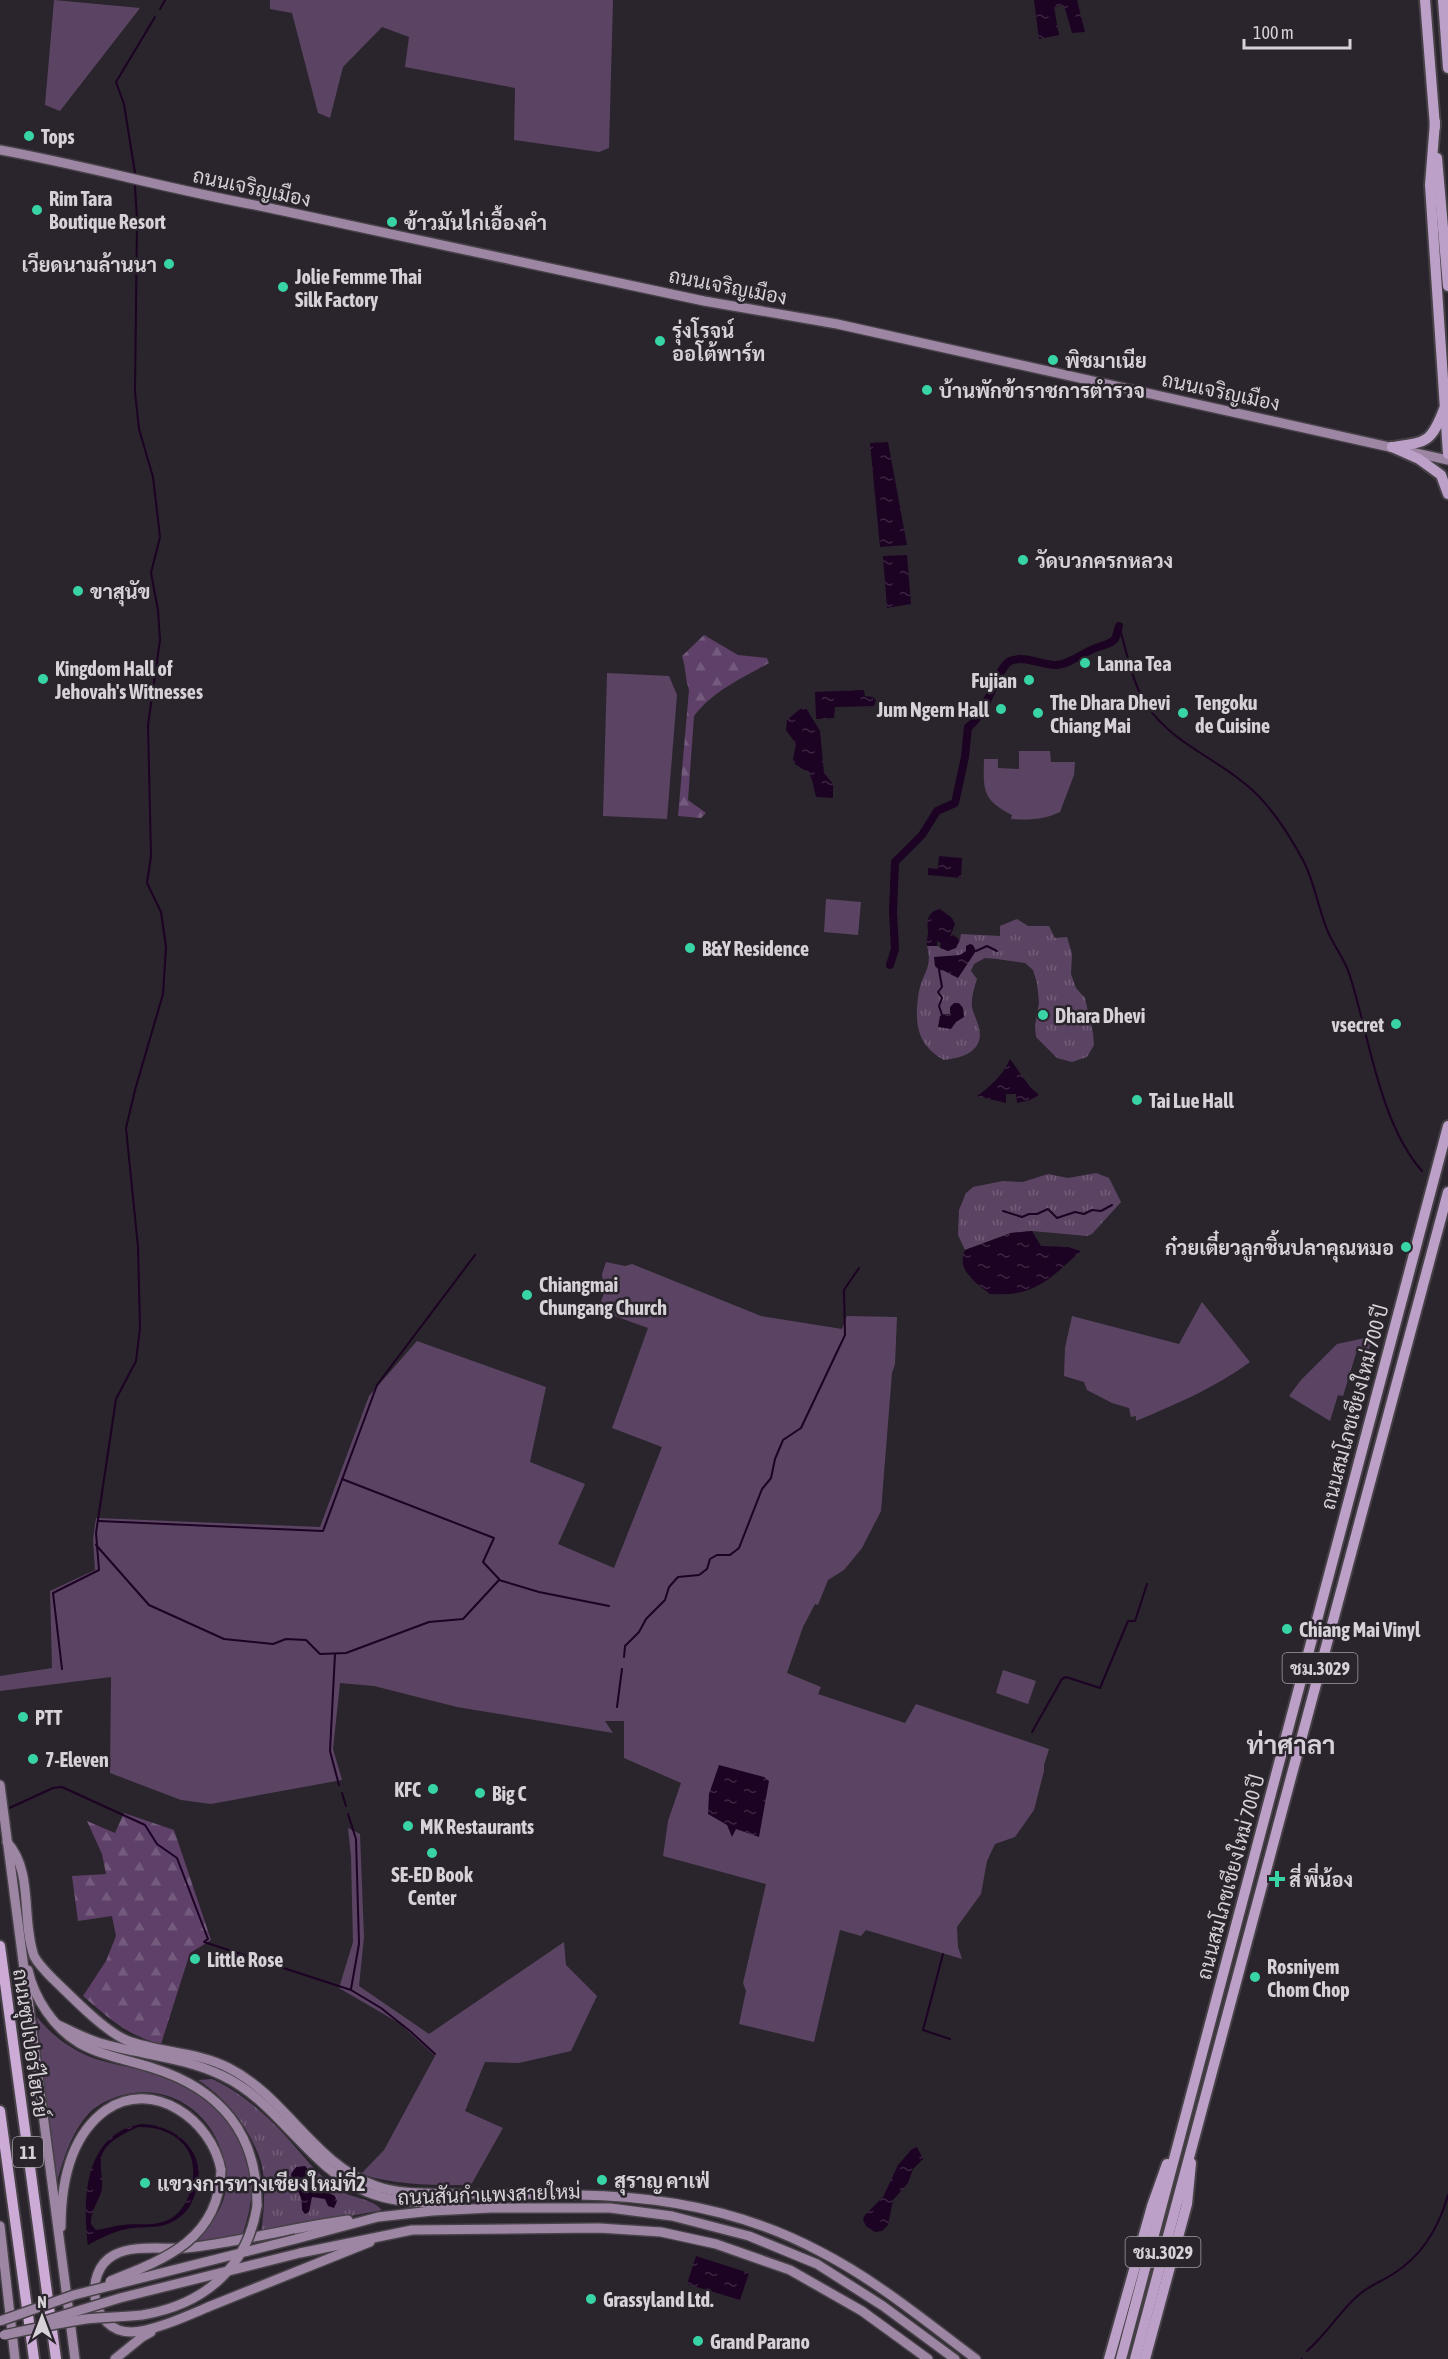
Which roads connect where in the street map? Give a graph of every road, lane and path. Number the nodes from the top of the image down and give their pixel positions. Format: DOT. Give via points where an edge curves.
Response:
graph roads {
  1 [pos="1425,0"];
  2 [pos="1443,0"];
  3 [pos="1448,68"];
  4 [pos="1435,122"];
  5 [pos="0,150"];
  6 [pos="1448,286"];
  7 [pos="1445,406"];
  8 [pos="1448,430"];
  9 [pos="1392,447"];
  10 [pos="1448,454"];
  11 [pos="1448,460"];
  12 [pos="1448,494"];
  13 [pos="1448,1126"];
  14 [pos="1448,1192"];
  15 [pos="0,1785"];
  16 [pos="7,1842"];
  17 [pos="17,1919"];
  18 [pos="0,1946"];
  19 [pos="58,2025"];
  20 [pos="0,2111"];
  21 [pos="1179,2141"];
  22 [pos="1192,2145"];
  23 [pos="590,2195"];
  24 [pos="491,2208"];
  25 [pos="610,2208"];
  26 [pos="718,2211"];
  27 [pos="672,2216"];
  28 [pos="378,2217"];
  29 [pos="0,2226"];
  30 [pos="394,2233"];
  31 [pos="835,2259"];
  32 [pos="62,2269"];
  33 [pos="858,2288"];
  34 [pos="74,2295"];
  35 [pos="177,2319"];
  36 [pos="0,2321"];
  37 [pos="2,2336"];
  38 [pos="938,2346"];
  39 [pos="15,2359"];
  40 [pos="34,2359"];
  41 [pos="56,2359"];
  42 [pos="75,2359"];
  43 [pos="115,2359"];
  44 [pos="928,2359"];
  45 [pos="955,2359"];
  46 [pos="964,2359"];
  47 [pos="976,2359"];
  48 [pos="1109,2359"];
  49 [pos="1121,2359"];
  50 [pos="1135,2359"];
  51 [pos="1145,2359"];
  1 -- 4 [label="main road"];
  2 -- 3 [label="main road"];
  4 -- 6 [label="main road"];
  4 -- 7 [label="main road" via="1430,185"];
  5 -- 9 [label="main road, ถนนเจริญเมือง" via="704,302 837,324"];
  7 -- 8 [label="main road"];
  7 -- 9 [label="main road" via="1436,431 1423,442"];
  8 -- 10 [label="main road"];
  9 -- 11 [label="main road, ถนนเจริญเมือง"];
  9 -- 12 [label="main road" via="1441,475"];
  13 -- 21 [label="main road, ถนนสมโภชเชียงใหม่ 700 ปี / ชม.3029"];
  14 -- 22 [label="main road, ถนนสมโภชเชียงใหม่ 700 ปี / ชม.3029"];
  15 -- 16 [label="main road"];
  16 -- 17 [label="main road"];
  16 -- 23 [label="main road" via="21,1867 35,1958 115,2034 131,2042 205,2058 234,2070 276,2103 341,2169 379,2188 438,2193"];
  17 -- 19 [label="main road" via="29,1976"];
  17 -- 32 [label="main road"];
  18 -- 41 [label="highway, ถนนซุปเปอร์ไฮเวย์ / 11"];
  19 -- 24 [label="main road" via="98,2043 171,2058 224,2076 253,2095 339,2177 363,2190 402,2201"];
  19 -- 37 [label="main road, bridge" via="88,2048 165,2072 212,2098 233,2120 246,2143 255,2169 257,2206 249,2236 237,2259 209,2289 186,2303 141,2315 86,2319"];
  20 -- 40 [label="highway, ถนนซุปเปอร์ไฮเวย์ / 11"];
  21 -- 48 [label="main road" via="1164,2169 1152,2206"];
  21 -- 49 [label="main road, ถนนสมโภชเชียงใหม่ 700 ปี / ชม.3029"];
  22 -- 50 [label="main road, ถนนสมโภชเชียงใหม่ 700 ปี / ชม.3029"];
  22 -- 51 [label="main road" via="1187,2204"];
  23 -- 25 [label="main road"];
  23 -- 26 [label="main road" via="652,2199"];
  24 -- 25 [label="main road, ถนนสันกำแพงสายใหม่"];
  24 -- 28 [label="main road, ถนนสันกำแพงสายใหม่"];
  25 -- 27 [label="main road, ถนนสันกำแพงสายใหม่"];
  26 -- 27 [label="main road"];
  26 -- 31 [label="main road" via="771,2229"];
  27 -- 33 [label="main road, ถนนสันกำแพงสายใหม่" via="770,2244 817,2264"];
  28 -- 34 [label="main road, ถนนสันกำแพงสายใหม่, bridge"];
  28 -- 35 [label="main road" via="194,2247 132,2249 106,2261 96,2285 95,2300 105,2323 135,2332"];
  29 -- 39 [label="main road"];
  30 -- 35 [label="main road"];
  30 -- 37 [label="main road, ถนนสันกำแพงสายใหม่, bridge" via="120,2298"];
  30 -- 44 [label="main road, ถนนสันกำแพงสายใหม่" via="599,2228 692,2238 790,2270 862,2311"];
  31 -- 33 [label="main road"];
  31 -- 47 [label="main road"];
  32 -- 34 [label="main road, bridge" via="64,2184 80,2138 105,2111 136,2100 154,2101 192,2118 211,2139 219,2158 219,2192 212,2212 191,2239 173,2252"];
  32 -- 42 [label="main road"];
  33 -- 38 [label="main road, ถนนสันกำแพงสายใหม่"];
  34 -- 36 [label="main road, ถนนสันกำแพงสายใหม่, bridge"];
  35 -- 43 [label="main road" via="142,2337"];
  38 -- 45 [label="main road, ถนนสันกำแพงสายใหม่"];
  38 -- 46 [label="main road"];
}
